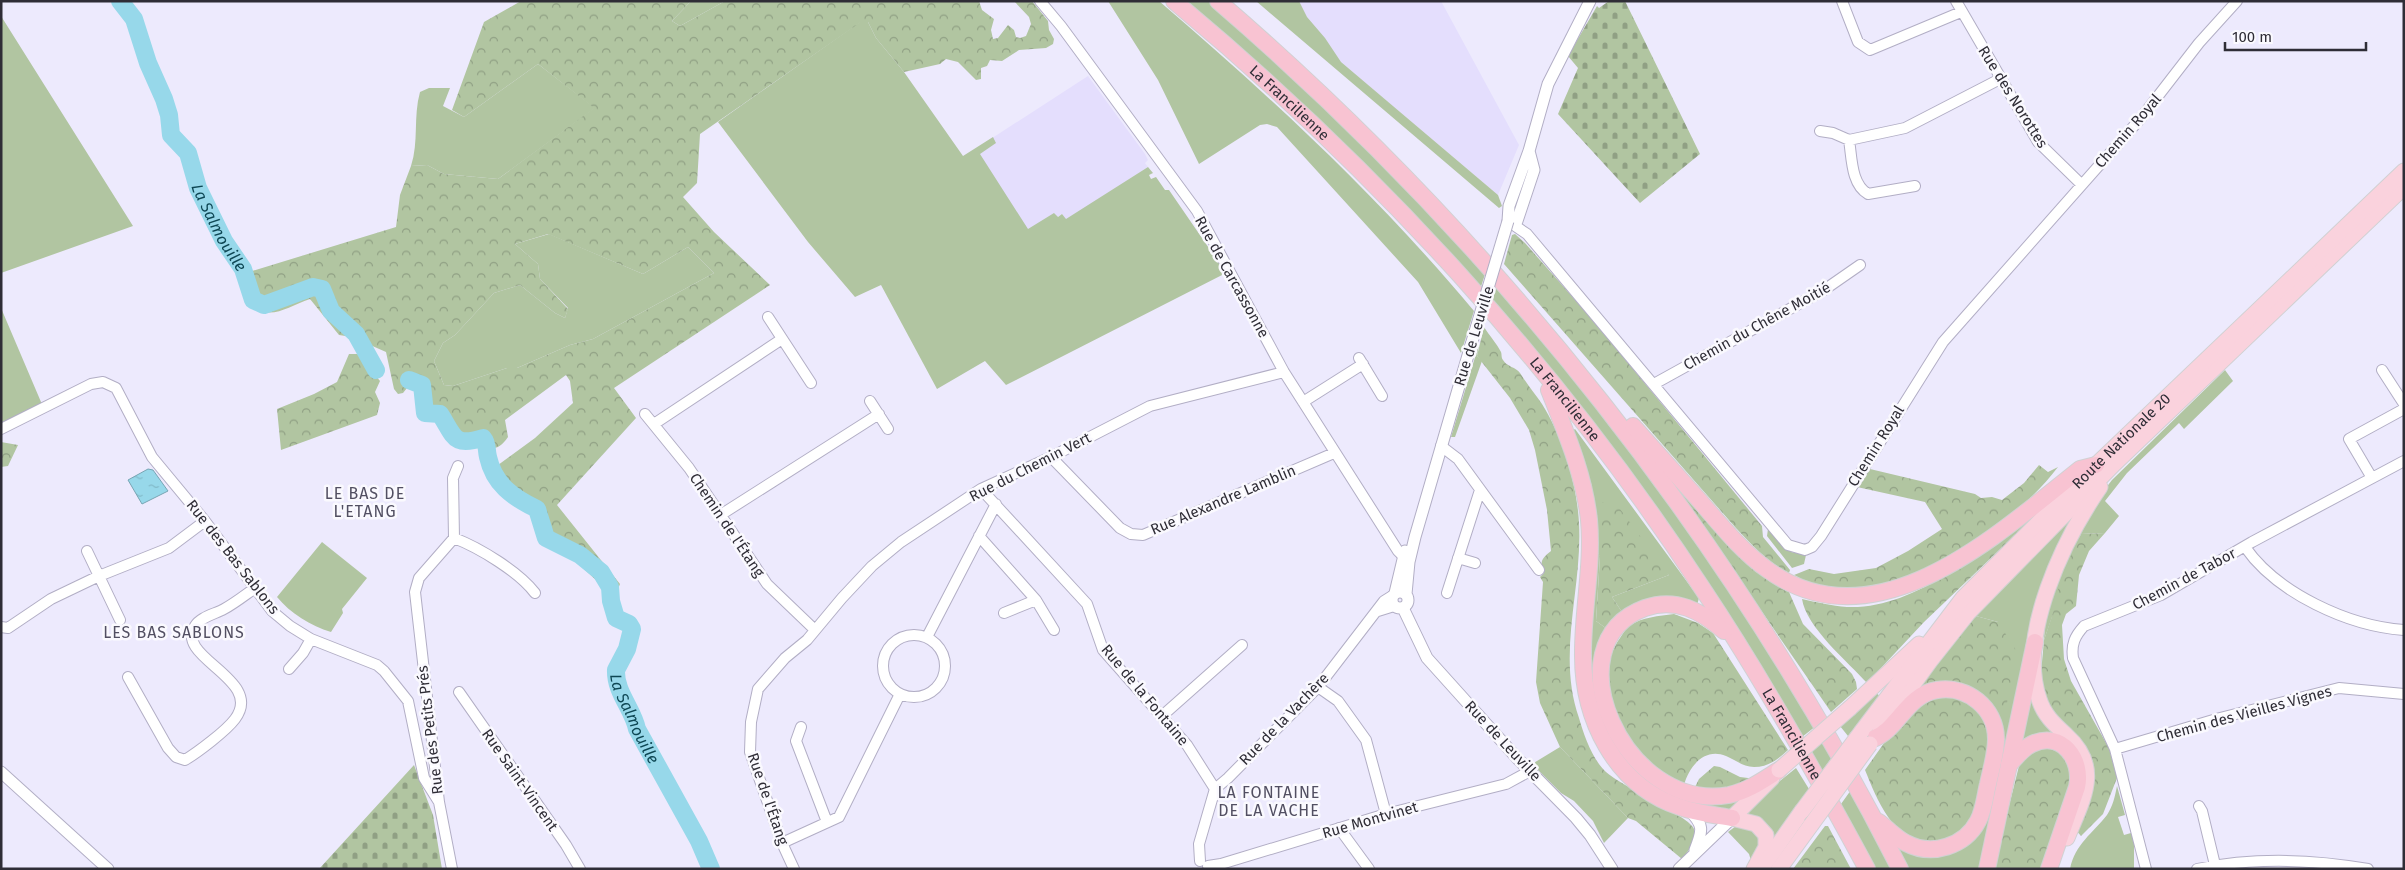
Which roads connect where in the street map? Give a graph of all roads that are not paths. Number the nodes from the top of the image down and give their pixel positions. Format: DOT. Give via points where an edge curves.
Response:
graph roads {
  1 [pos="1040,1"];
  2 [pos="1174,1"];
  3 [pos="1218,1"];
  4 [pos="1590,1"];
  5 [pos="1842,1"];
  6 [pos="1956,1"];
  7 [pos="2237,1"];
  8 [pos="1961,12"];
  9 [pos="2000,79"];
  10 [pos="1820,131"];
  11 [pos="1849,140"];
  12 [pos="2404,171"];
  13 [pos="2081,184"];
  14 [pos="1915,186"];
  15 [pos="2404,187"];
  16 [pos="1508,221"];
  17 [pos="1860,265"];
  18 [pos="768,317"];
  19 [pos="782,339"];
  20 [pos="1568,358"];
  21 [pos="2382,370"];
  22 [pos="1284,372"];
  23 [pos="1543,373"];
  24 [pos="811,383"];
  25 [pos="1654,384"];
  26 [pos="1382,396"];
  27 [pos="870,401"];
  28 [pos="1304,402"];
  29 [pos="2404,404"];
  30 [pos="2404,409"];
  31 [pos="645,414"];
  32 [pos="879,414"];
  33 [pos="654,424"];
  34 [pos="888,429"];
  35 [pos="1,430"];
  36 [pos="1441,446"];
  37 [pos="1334,453"];
  38 [pos="1051,457"];
  39 [pos="2404,461"];
  40 [pos="2114,464"];
  41 [pos="2096,465"];
  42 [pos="458,466"];
  43 [pos="2372,478"];
  44 [pos="981,489"];
  45 [pos="1480,490"];
  46 [pos="996,504"];
  47 [pos="722,514"];
  48 [pos="205,521"];
  49 [pos="979,536"];
  50 [pos="454,538"];
  51 [pos="2245,547"];
  52 [pos="87,551"];
  53 [pos="1458,558"];
  54 [pos="1406,559"];
  55 [pos="1475,563"];
  56 [pos="1539,570"];
  57 [pos="99,576"];
  58 [pos="255,588"];
  59 [pos="535,593"];
  60 [pos="1447,593"];
  61 [pos="1398,599"];
  62 [pos="1036,600"];
  63 [pos="1004,613"];
  64 [pos="1947,617"];
  65 [pos="120,620"];
  66 [pos="1,627"];
  67 [pos="814,630"];
  68 [pos="1054,630"];
  69 [pos="2404,630"];
  70 [pos="927,637"];
  71 [pos="311,639"];
  72 [pos="1735,640"];
  73 [pos="2035,642"];
  74 [pos="1242,646"];
  75 [pos="289,669"];
  76 [pos="128,676"];
  77 [pos="1318,686"];
  78 [pos="459,692"];
  79 [pos="900,694"];
  80 [pos="2404,694"];
  81 [pos="1162,716"];
  82 [pos="801,727"];
  83 [pos="1868,738"];
  84 [pos="2115,749"];
  85 [pos="2009,764"];
  86 [pos="1779,770"];
  87 [pos="1530,771"];
  88 [pos="1,772"];
  89 [pos="1215,789"];
  90 [pos="439,802"];
  91 [pos="2199,806"];
  92 [pos="1689,810"];
  93 [pos="1386,814"];
  94 [pos="1873,816"];
  95 [pos="1732,818"];
  96 [pos="827,822"];
  97 [pos="1339,828"];
  98 [pos="782,843"];
  99 [pos="1692,856"];
  100 [pos="1203,866"];
  101 [pos="2211,867"];
  102 [pos="108,869"];
  103 [pos="452,869"];
  104 [pos="580,869"];
  105 [pos="794,869"];
  106 [pos="1369,869"];
  107 [pos="1612,869"];
  108 [pos="1679,869"];
  109 [pos="1754,869"];
  110 [pos="1761,869"];
  111 [pos="1779,869"];
  112 [pos="1867,869"];
  113 [pos="1900,869"];
  114 [pos="1988,869"];
  115 [pos="2049,869"];
  116 [pos="2057,869"];
  117 [pos="2146,869"];
  118 [pos="2198,869"];
  119 [pos="2368,869"];
  1 -- 22 [label="street, Rue de Carcassonne" via="1197,212"];
  2 -- 23 [label="highway, La Francilienne" via="1276,91 1370,182 1486,306"];
  3 -- 20 [label="highway, La Francilienne" via="1385,156 1464,239"];
  4 -- 16 [label="street, Rue de Leuville" via="1548,84 1509,206"];
  5 -- 8 [label="street" via="1858,42 1870,50"];
  6 -- 8 [label="street, Rue des Norottes"];
  7 -- 13 [label="street, Chemin Royal" via="2199,43 2141,118"];
  8 -- 9 [label="street, Rue des Norottes"];
  9 -- 11 [label="street" via="1905,128"];
  9 -- 13 [label="street, Rue des Norottes" via="2038,142"];
  10 -- 11 [label="street"];
  11 -- 14 [label="street" via="1860,189 1868,194"];
  12 -- 41 [label="main road, Route Nationale 20"];
  13 -- 25 [label="street, Chemin Royal" via="1943,342 1821,536 1809,549 1800,550 1788,545"];
  15 -- 40 [label="main road, Route Nationale 20"];
  16 -- 25 [label="street, Chemin Royal" via="1527,234"];
  16 -- 36 [label="street, Rue de Leuville, bridge"];
  17 -- 25 [label="street, Chemin du Chêne Moitié" via="1824,290"];
  18 -- 19 [label="street"];
  19 -- 24 [label="street"];
  19 -- 33 [label="street"];
  20 -- 41 [label="highway" via="1748,553 1791,584 1822,595 1874,595 1915,581 1994,536 2080,469"];
  20 -- 94 [label="highway, La Francilienne" via="1669,489 1719,561 1835,747"];
  21 -- 29 [label="street"];
  22 -- 28 [label="street, Rue de Carcassonne"];
  22 -- 38 [label="street, Rue du Chemin Vert" via="1150,406"];
  23 -- 72 [label="highway, La Francilienne" via="1640,499"];
  23 -- 92 [label="highway" via="1577,459 1585,491 1590,546 1583,652 1587,700 1594,721 1621,768 1648,791"];
  26 -- 28 [label="street" via="1361,361"];
  27 -- 32 [label="street"];
  28 -- 37 [label="street, Rue de Carcassonne"];
  30 -- 43 [label="street" via="2348,439"];
  31 -- 33 [label="street, Chemin de l'Étang"];
  32 -- 34 [label="street"];
  32 -- 47 [label="street"];
  33 -- 47 [label="street, Chemin de l'Étang"];
  35 -- 48 [label="street, Rue des Bas Sablons" via="91,384 103,382 116,388 152,458"];
  36 -- 45 [label="street" via="1458,459"];
  36 -- 54 [label="street, Rue de Leuville" via="1415,537 1408,544"];
  37 -- 38 [label="street, Rue Alexandre Lamblin" via="1143,535 1131,534 1120,528"];
  37 -- 54 [label="street, Rue de Carcassonne"];
  38 -- 44 [label="street, Rue du Chemin Vert"];
  39 -- 43 [label="street, Chemin de Tabor"];
  40 -- 73 [label="main road" via="2077,522 2057,563"];
  40 -- 83 [label="main road, Route Nationale 20" via="1968,613"];
  41 -- 64 [label="main road, Route Nationale 20"];
  42 -- 50 [label="street" via="452,478"];
  43 -- 51 [label="street, Chemin de Tabor"];
  44 -- 46 [label="street, Rue de la Fontaine"];
  44 -- 67 [label="street, Rue du Chemin Vert" via="901,542 872,566"];
  45 -- 53 [label="street"];
  45 -- 56 [label="street"];
  46 -- 49 [label="street"];
  46 -- 81 [label="street, Rue de la Fontaine" via="1087,604 1104,650"];
  47 -- 67 [label="street, Chemin de l'Étang" via="767,584"];
  48 -- 57 [label="street" via="169,548"];
  48 -- 58 [label="street, Rue des Bas Sablons"];
  49 -- 62 [label="street"];
  49 -- 70 [label="street"];
  50 -- 59 [label="street" via="467,543 526,582"];
  50 -- 90 [label="street, Rue des Petits Prés" via="419,578 415,591"];
  51 -- 69 [label="street" via="2293,592 2327,612"];
  51 -- 84 [label="street, Chemin de Tabor" via="2161,594 2084,626 2076,634 2072,646 2074,658"];
  52 -- 57 [label="street"];
  53 -- 55 [label="street"];
  53 -- 60 [label="street"];
  54 -- 61 [label="street, Rue de Leuville"];
  57 -- 65 [label="street"];
  57 -- 66 [label="street" via="51,599 8,628"];
  58 -- 71 [label="street, Rue des Bas Sablons" via="272,611"];
  58 -- 76 [label="street" via="196,624 193,630 194,646 235,686 240,696 240,708 235,719 196,753 185,760 176,757 168,748"];
  61 -- 77 [label="street, Rue de la Vachère" via="1384,601"];
  61 -- 87 [label="street, Rue de Leuville" via="1427,658"];
  62 -- 63 [label="street"];
  62 -- 68 [label="street"];
  64 -- 83 [label="main road, Route Nationale 20"];
  64 -- 86 [label="main road, bridge"];
  67 -- 98 [label="street, Rue de l'Étang" via="758,689 751,722 750,752"];
  70 -- 79 [label="street" via="906,635 888,648 884,657 885,678"];
  70 -- 79 [label="street" via="936,642 944,655 946,670 943,679 937,688 924,695 910,697"];
  71 -- 75 [label="street"];
  71 -- 90 [label="street, Rue des Bas Sablons" via="377,665 408,701 424,778"];
  72 -- 86 [label="highway" via="1702,614 1680,605 1656,606 1630,616 1613,632 1603,655 1602,685 1609,716 1621,740 1643,768 1664,784 1687,793 1714,796 1736,793"];
  72 -- 112 [label="highway, La Francilienne" via="1811,766"];
  73 -- 85 [label="highway"];
  73 -- 116 [label="main road" via="2035,683 2042,707 2049,719 2079,748 2087,769 2084,793"];
  74 -- 81 [label="street"];
  77 -- 89 [label="street, Rue de la Vachère"];
  77 -- 93 [label="street" via="1338,700 1366,740"];
  78 -- 104 [label="street, Rue Saint-Vincent"];
  79 -- 96 [label="street" via="838,817"];
  80 -- 84 [label="street, Chemin des Vieilles Vignes" via="2339,688"];
  81 -- 89 [label="street, Rue de la Fontaine" via="1187,745"];
  82 -- 96 [label="street" via="796,741"];
  83 -- 94 [label="highway" via="1884,735 1918,697 1950,689 1967,694 1984,707 1992,720 1996,739 1979,819 1957,843 1943,848 1916,847 1901,841"];
  83 -- 110 [label="main road, bridge" via="1802,811"];
  83 -- 111 [label="main road, bridge"];
  84 -- 117 [label="street, Chemin de Tabor"];
  85 -- 114 [label="highway"];
  85 -- 115 [label="highway" via="2027,746 2041,741 2061,744 2075,758 2079,774 2077,787"];
  86 -- 95 [label="main road"];
  87 -- 93 [label="street, Rue Montvinet" via="1506,784"];
  87 -- 107 [label="street, Rue de Leuville" via="1576,818"];
  88 -- 102 [label="street"];
  89 -- 100 [label="street" via="1199,844"];
  90 -- 103 [label="street, Rue des Petits Prés"];
  91 -- 101 [label="street"];
  92 -- 95 [label="highway"];
  92 -- 99 [label="street" via="1702,829"];
  93 -- 97 [label="street, Rue Montvinet"];
  94 -- 113 [label="highway, La Francilienne"];
  95 -- 99 [label="street"];
  95 -- 109 [label="main road" via="1756,824 1766,835 1766,847"];
  96 -- 98 [label="street"];
  97 -- 100 [label="street, Rue Montvinet" via="1221,864"];
  97 -- 106 [label="street"];
  98 -- 105 [label="street, Rue de l'Étang"];
  99 -- 108 [label="street"];
  101 -- 118 [label="street"];
  101 -- 119 [label="street" via="2276,860"];
}
